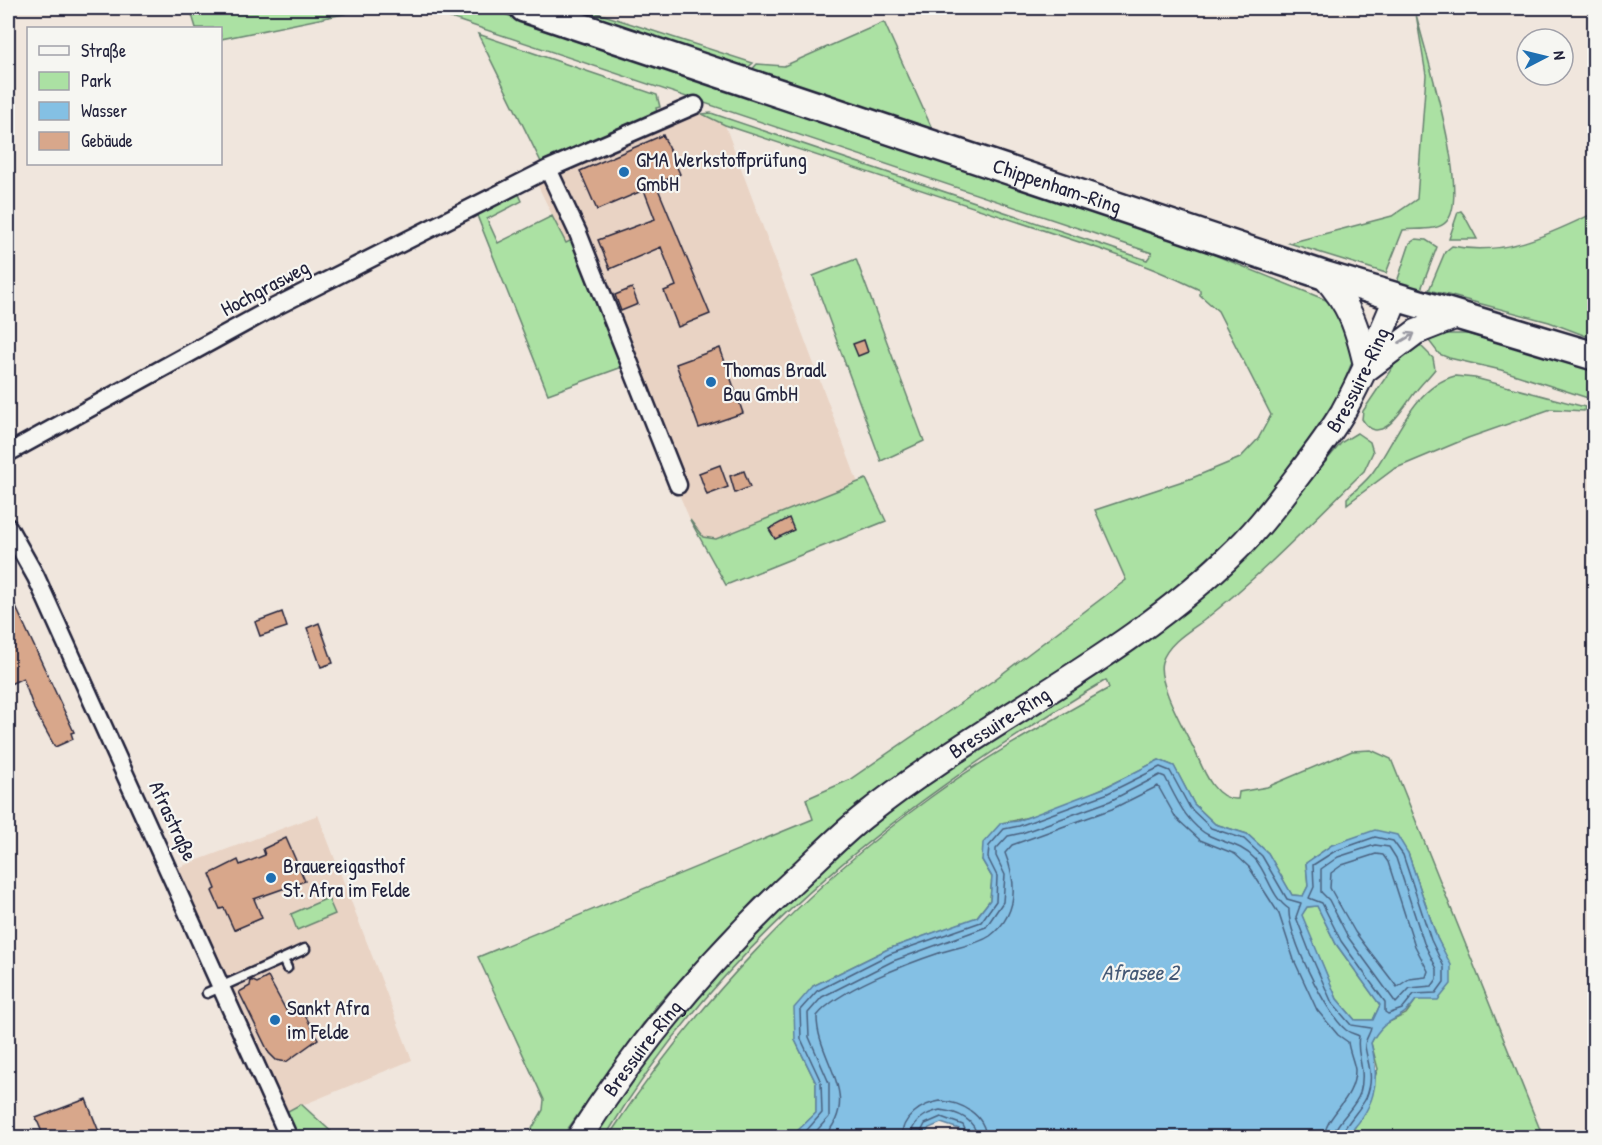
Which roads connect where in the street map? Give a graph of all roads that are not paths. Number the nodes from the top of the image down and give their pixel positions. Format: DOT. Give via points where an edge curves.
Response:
graph roads {
  1 [pos="524,8"];
  2 [pos="695,105"];
  3 [pos="548,169"];
  4 [pos="1323,275"];
  5 [pos="1396,298"];
  6 [pos="1457,316"];
  7 [pos="1594,356"];
  8 [pos="1365,368"];
  9 [pos="8,453"];
  10 [pos="678,485"];
  11 [pos="8,527"];
  12 [pos="305,949"];
  13 [pos="283,959"];
  14 [pos="287,968"];
  15 [pos="213,990"];
  16 [pos="290,1137"];
  17 [pos="579,1137"];
  1 -- 4 [label="main road, Chippenham-Ring"];
  2 -- 3 [label="street, Hochgrasweg"];
  3 -- 9 [label="street, Hochgrasweg" via="267,312"];
  3 -- 10 [label="street" via="578,233"];
  4 -- 5 [label="main road, Chippenham-Ring"];
  4 -- 8 [label="main road" via="1353,316"];
  5 -- 6 [label="main road, Chippenham-Ring"];
  5 -- 8 [label="main road, Bressuire-Ring"];
  6 -- 7 [label="main road, Chippenham-Ring"];
  8 -- 6 [label="main road, one-way" via="1416,332"];
  8 -- 17 [label="main road, Bressuire-Ring" via="1314,454 1239,548 1137,632 925,772 838,839 765,907 703,973 645,1043"];
  11 -- 15 [label="street, Afrastraße" via="41,588 174,879"];
  12 -- 13 [label="lane"];
  13 -- 14 [label="lane"];
  13 -- 15 [label="lane"];
  15 -- 16 [label="street, Afrastraße"];
}
